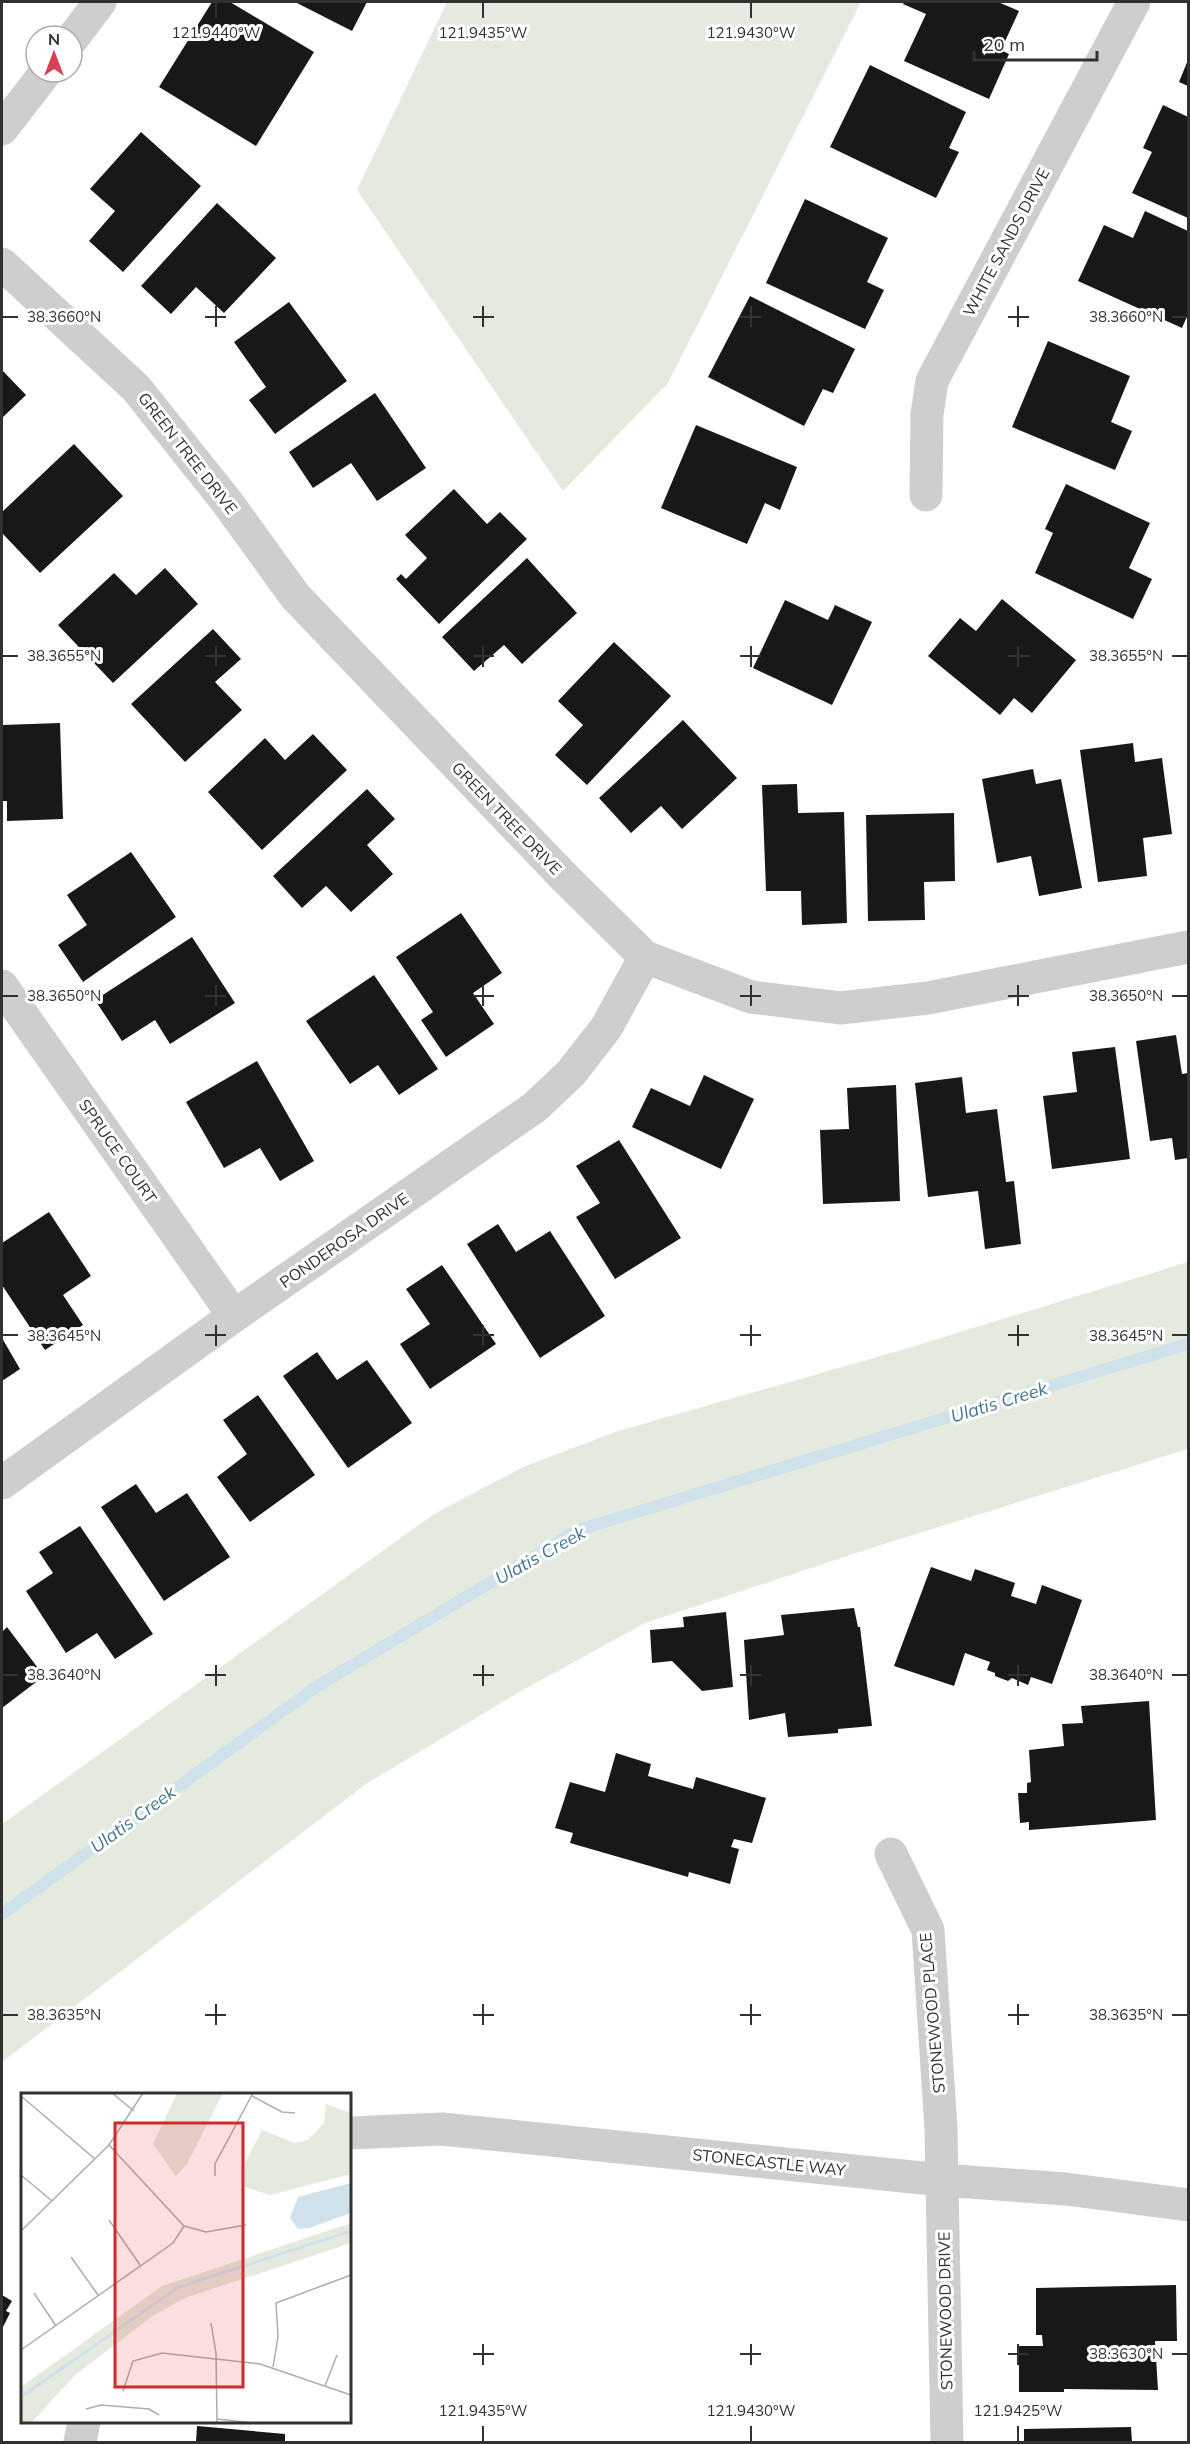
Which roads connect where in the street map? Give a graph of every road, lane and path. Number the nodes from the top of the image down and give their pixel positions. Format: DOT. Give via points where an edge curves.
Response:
graph roads {
  1 [pos="100,2"];
  2 [pos="1134,2"];
  3 [pos="83,24"];
  4 [pos="37,84"];
  5 [pos="2,129"];
  6 [pos="2,264"];
  7 [pos="926,495"];
  8 [pos="1188,947"];
  9 [pos="645,957"];
  10 [pos="2,986"];
  11 [pos="234,1316"];
  12 [pos="2,1483"];
  13 [pos="891,1854"];
  14 [pos="351,2133"];
  15 [pos="942,2180"];
  16 [pos="1188,2205"];
  17 [pos="84,2423"];
  18 [pos="80,2442"];
  19 [pos="947,2442"];
  1 -- 3 [label="street"];
  2 -- 7 [label="street, WHITE SANDS DRIVE" via="933,381 927,414"];
  4 -- 5 [label="street"];
  6 -- 9 [label="street, GREEN TREE DRIVE" via="136,388 227,502 295,596"];
  8 -- 9 [label="street, GREEN TREE DRIVE" via="928,998 840,1008 751,996"];
  9 -- 11 [label="street, PONDEROSA DRIVE" via="606,1028 571,1073 535,1107"];
  10 -- 11 [label="street, SPRUCE COURT"];
  11 -- 12 [label="street, PONDEROSA DRIVE"];
  13 -- 15 [label="street, STONEWOOD PLACE" via="928,1930"];
  14 -- 15 [label="street, STONECASTLE WAY" via="442,2129"];
  15 -- 16 [label="street, STONECASTLE WAY" via="1066,2189"];
  15 -- 19 [label="street, STONEWOOD DRIVE"];
  17 -- 18 [label="street"];
}
